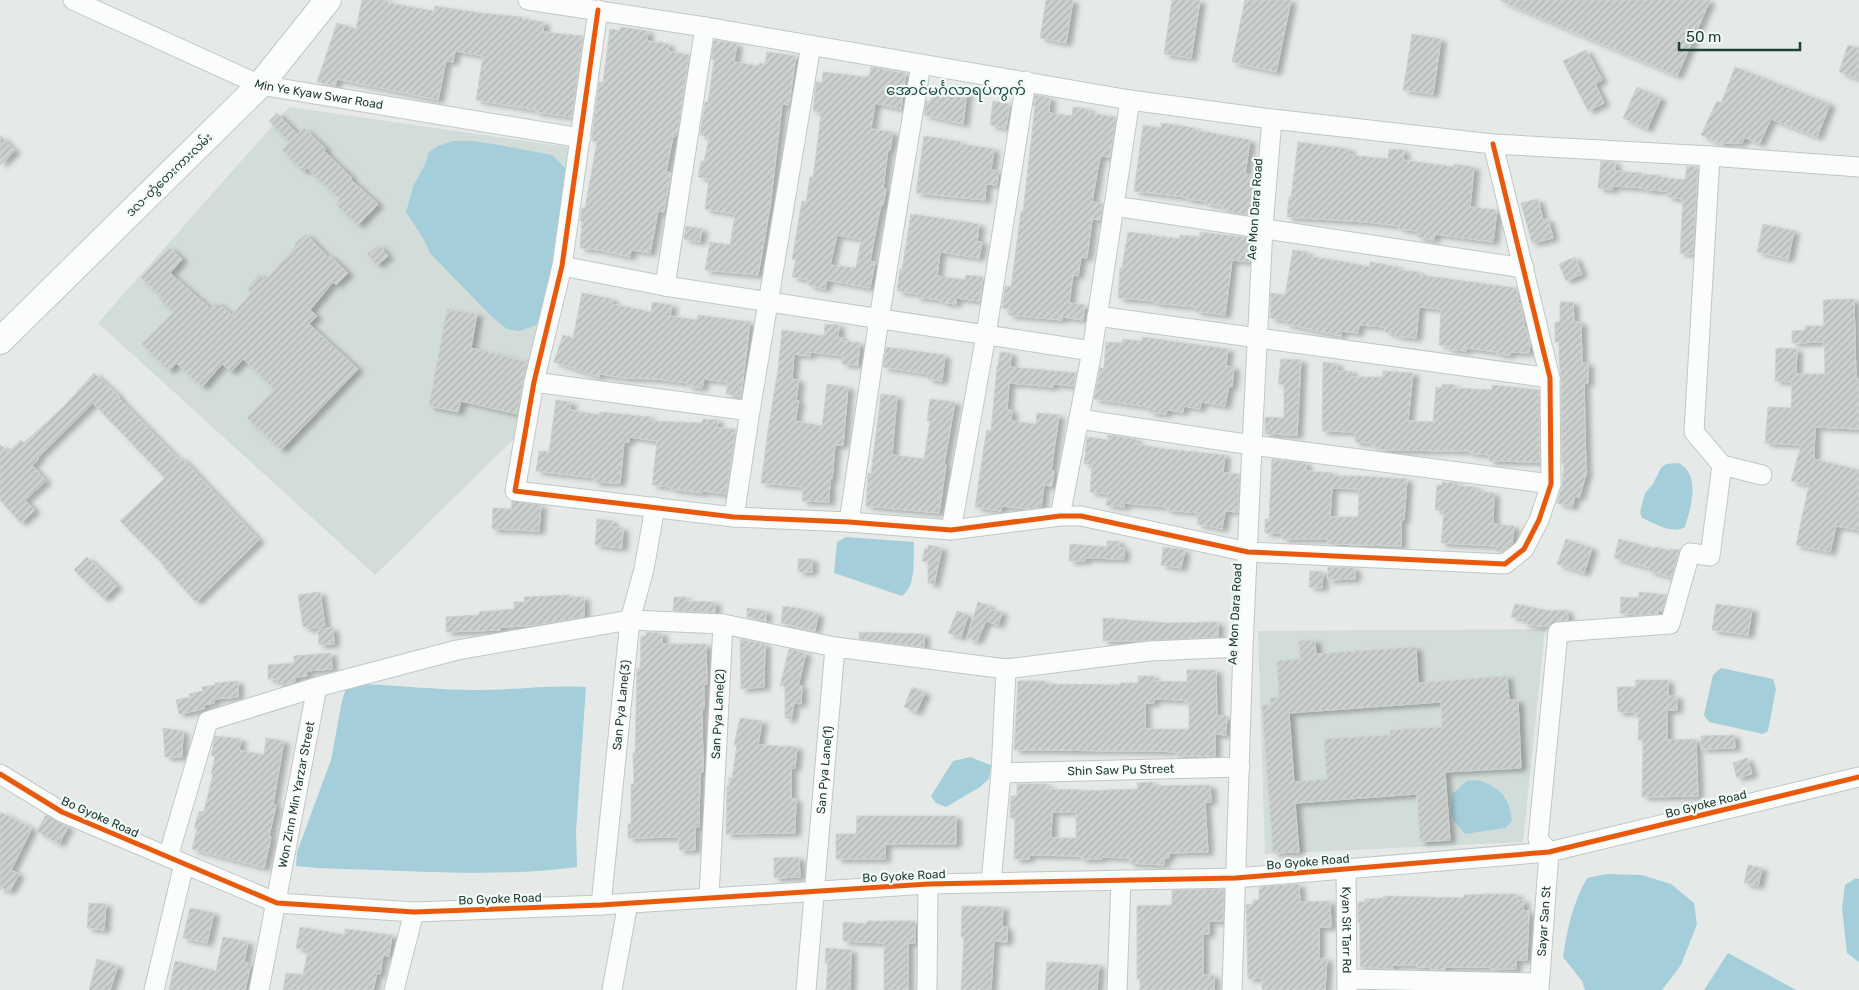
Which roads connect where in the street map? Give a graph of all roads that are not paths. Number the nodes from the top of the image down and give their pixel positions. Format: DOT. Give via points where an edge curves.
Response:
graph roads {
  1 [pos="73,0"];
  2 [pos="328,0"];
  3 [pos="528,0"];
  4 [pos="598,10"];
  5 [pos="705,27"];
  6 [pos="811,45"];
  7 [pos="921,64"];
  8 [pos="1026,81"];
  9 [pos="260,85"];
  10 [pos="1130,100"];
  11 [pos="1272,120"];
  12 [pos="581,138"];
  13 [pos="1493,144"];
  14 [pos="1710,156"];
  15 [pos="1859,167"];
  16 [pos="1114,206"];
  17 [pos="1263,227"];
  18 [pos="562,266"];
  19 [pos="1524,268"];
  20 [pos="665,286"];
  21 [pos="768,302"];
  22 [pos="1097,316"];
  23 [pos="879,319"];
  24 [pos="986,335"];
  25 [pos="1257,337"];
  26 [pos="0,340"];
  27 [pos="1092,351"];
  28 [pos="1550,378"];
  29 [pos="534,382"];
  30 [pos="750,411"];
  31 [pos="1079,419"];
  32 [pos="1252,445"];
  33 [pos="1722,465"];
  34 [pos="1762,475"];
  35 [pos="1551,484"];
  36 [pos="655,507"];
  37 [pos="734,516"];
  38 [pos="1060,516"];
  39 [pos="849,522"];
  40 [pos="951,530"];
  41 [pos="1248,552"];
  42 [pos="630,620"];
  43 [pos="723,624"];
  44 [pos="835,647"];
  45 [pos="1243,647"];
  46 [pos="1006,669"];
  47 [pos="317,687"];
  48 [pos="1240,767"];
  49 [pos="1002,773"];
  50 [pos="0,774"];
  51 [pos="1859,777"];
  52 [pos="1550,852"];
  53 [pos="176,861"];
  54 [pos="1346,869"];
  55 [pos="1236,878"];
  56 [pos="1120,880"];
  57 [pos="991,883"];
  58 [pos="928,884"];
  59 [pos="813,891"];
  60 [pos="709,897"];
  61 [pos="277,903"];
  62 [pos="628,903"];
  63 [pos="601,905"];
  64 [pos="414,912"];
  65 [pos="1347,984"];
  66 [pos="1539,986"];
  67 [pos="154,990"];
  68 [pos="259,990"];
  69 [pos="394,990"];
  70 [pos="612,990"];
  71 [pos="806,990"];
  72 [pos="927,990"];
  73 [pos="1116,990"];
  74 [pos="1232,990"];
  1 -- 9 [label="street, Min Ye Kyaw Swar Road"];
  2 -- 9 [label="main road, ဒလ-တွံတေးကားလမ်း"];
  3 -- 4 [label="street"];
  4 -- 5 [label="street"];
  4 -- 12 [label="street"];
  5 -- 6 [label="street"];
  5 -- 20 [label="street"];
  6 -- 7 [label="street"];
  6 -- 21 [label="street"];
  7 -- 8 [label="street"];
  7 -- 23 [label="street"];
  8 -- 10 [label="street"];
  8 -- 24 [label="street"];
  9 -- 12 [label="street, Min Ye Kyaw Swar Road"];
  9 -- 26 [label="main road, ဒလ-တွံတေးကားလမ်း"];
  10 -- 11 [label="street"];
  10 -- 16 [label="street"];
  11 -- 13 [label="street"];
  11 -- 17 [label="street, Ae Mon Dara Road"];
  12 -- 18 [label="street"];
  13 -- 14 [label="street"];
  13 -- 19 [label="street"];
  14 -- 15 [label="street"];
  14 -- 33 [label="street" via="1694,432"];
  16 -- 17 [label="street"];
  16 -- 22 [label="street"];
  17 -- 19 [label="street"];
  17 -- 25 [label="street, Ae Mon Dara Road"];
  18 -- 20 [label="street"];
  18 -- 29 [label="street"];
  19 -- 28 [label="street"];
  20 -- 21 [label="street"];
  21 -- 23 [label="street"];
  21 -- 30 [label="street"];
  22 -- 25 [label="street"];
  22 -- 27 [label="street"];
  23 -- 24 [label="street"];
  23 -- 39 [label="street"];
  24 -- 27 [label="street"];
  24 -- 40 [label="street"];
  25 -- 28 [label="street"];
  25 -- 32 [label="street, Ae Mon Dara Road"];
  27 -- 31 [label="street"];
  28 -- 35 [label="street"];
  29 -- 30 [label="street"];
  29 -- 36 [label="street" via="515,491"];
  30 -- 37 [label="street"];
  31 -- 32 [label="street"];
  31 -- 38 [label="street"];
  32 -- 35 [label="street"];
  32 -- 41 [label="street, Ae Mon Dara Road"];
  33 -- 34 [label="street"];
  33 -- 52 [label="street" via="1710,556 1690,553 1670,624 1558,632 1538,839"];
  35 -- 41 [label="street" via="1524,549 1505,564"];
  36 -- 37 [label="street"];
  36 -- 42 [label="street, San Pya Lane(3)" via="644,569"];
  37 -- 39 [label="street"];
  38 -- 40 [label="street"];
  38 -- 41 [label="street" via="1081,516"];
  39 -- 40 [label="street"];
  41 -- 45 [label="street, Ae Mon Dara Road"];
  42 -- 43 [label="street"];
  42 -- 47 [label="street" via="457,650"];
  42 -- 63 [label="street, San Pya Lane(3)"];
  43 -- 44 [label="street"];
  43 -- 60 [label="street, San Pya Lane(2)"];
  44 -- 46 [label="street"];
  44 -- 59 [label="street, San Pya Lane(1)"];
  45 -- 46 [label="street" via="1150,650"];
  45 -- 48 [label="street, Ae Mon Dara Road"];
  46 -- 49 [label="street"];
  47 -- 53 [label="street" via="208,721"];
  47 -- 61 [label="street, Won Zinn Min Yarzar Street"];
  48 -- 49 [label="street, Shin Saw Pu Street"];
  48 -- 55 [label="street, Ae Mon Dara Road"];
  49 -- 57 [label="street"];
  50 -- 53 [label="street, Bo Gyoke Road" via="62,812"];
  51 -- 52 [label="street, Bo Gyoke Road"];
  52 -- 54 [label="street, Bo Gyoke Road"];
  52 -- 66 [label="street, Sayar San St"];
  53 -- 61 [label="street, Bo Gyoke Road"];
  53 -- 67 [label="street"];
  54 -- 55 [label="street, Bo Gyoke Road"];
  54 -- 65 [label="street, Kyan Sit Tarr Rd"];
  55 -- 56 [label="street, Bo Gyoke Road"];
  55 -- 74 [label="street, Ae Mon Dara Road"];
  56 -- 57 [label="street, Bo Gyoke Road"];
  56 -- 73 [label="street"];
  57 -- 58 [label="street, Bo Gyoke Road"];
  58 -- 59 [label="street, Bo Gyoke Road"];
  58 -- 72 [label="street"];
  59 -- 60 [label="street, Bo Gyoke Road"];
  59 -- 71 [label="street, San Pya Lane(1)"];
  60 -- 62 [label="street, Bo Gyoke Road"];
  61 -- 64 [label="street, Bo Gyoke Road"];
  61 -- 68 [label="street, Won Zinn Min Yarzar Street"];
  62 -- 63 [label="street, Bo Gyoke Road"];
  62 -- 70 [label="street"];
  63 -- 64 [label="street, Bo Gyoke Road"];
  64 -- 69 [label="street"];
  65 -- 66 [label="street"];
}
